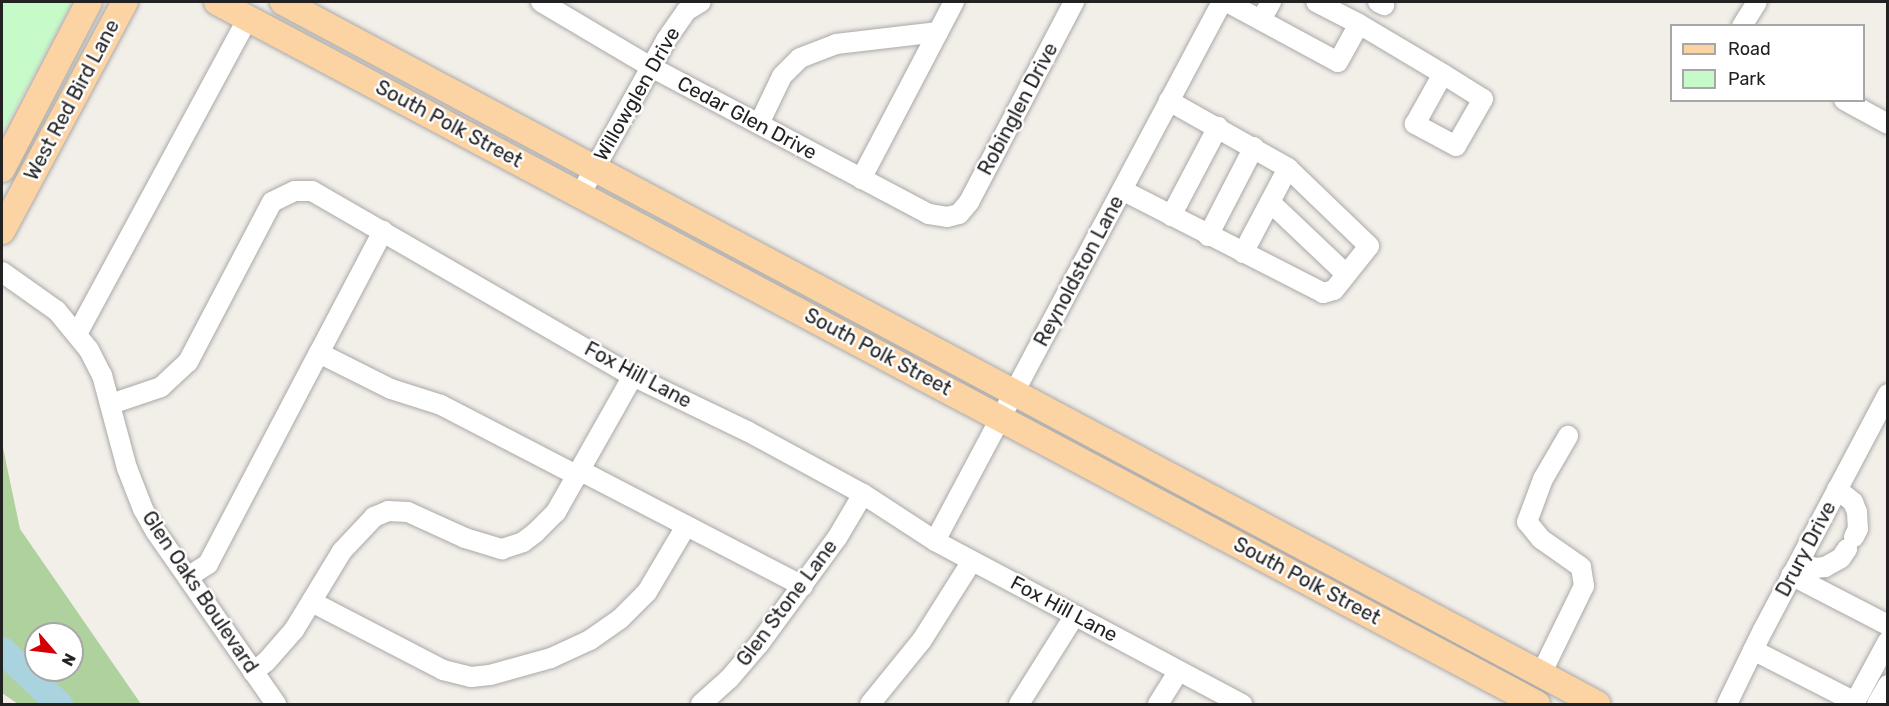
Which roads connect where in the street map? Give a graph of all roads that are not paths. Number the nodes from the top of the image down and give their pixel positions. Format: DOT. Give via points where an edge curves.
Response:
graph roads {
  1 [pos="89,2"];
  2 [pos="125,2"];
  3 [pos="218,2"];
  4 [pos="283,2"];
  5 [pos="541,2"];
  6 [pos="701,2"];
  7 [pos="954,2"];
  8 [pos="1074,2"];
  9 [pos="1222,2"];
  10 [pos="1227,2"];
  11 [pos="1271,2"];
  12 [pos="1316,2"];
  13 [pos="1757,2"];
  14 [pos="561,7"];
  15 [pos="248,18"];
  16 [pos="1262,20"];
  17 [pos="1359,24"];
  18 [pos="1743,24"];
  19 [pos="938,32"];
  20 [pos="651,67"];
  21 [pos="1443,74"];
  22 [pos="1169,101"];
  23 [pos="1848,102"];
  24 [pos="759,124"];
  25 [pos="1887,124"];
  26 [pos="1218,127"];
  27 [pos="1254,147"];
  28 [pos="595,167"];
  29 [pos="1288,168"];
  30 [pos="2,169"];
  31 [pos="861,179"];
  32 [pos="1122,190"];
  33 [pos="581,194"];
  34 [pos="1270,202"];
  35 [pos="959,214"];
  36 [pos="1171,216"];
  37 [pos="2,231"];
  38 [pos="383,231"];
  39 [pos="1208,236"];
  40 [pos="1243,253"];
  41 [pos="2,272"];
  42 [pos="1346,274"];
  43 [pos="77,334"];
  44 [pos="318,353"];
  45 [pos="633,376"];
  46 [pos="1016,392"];
  47 [pos="1887,394"];
  48 [pos="111,404"];
  49 [pos="1002,418"];
  50 [pos="1568,436"];
  51 [pos="579,473"];
  52 [pos="1837,489"];
  53 [pos="863,495"];
  54 [pos="686,526"];
  55 [pos="935,541"];
  56 [pos="972,561"];
  57 [pos="1795,569"];
  58 [pos="188,577"];
  59 [pos="802,586"];
  60 [pos="312,602"];
  61 [pos="1075,615"];
  62 [pos="1887,626"];
  63 [pos="1887,640"];
  64 [pos="1753,650"];
  65 [pos="1179,671"];
  66 [pos="253,672"];
  67 [pos="1541,674"];
  68 [pos="1887,685"];
  69 [pos="1591,703"];
  70 [pos="276,705"];
  71 [pos="701,705"];
  72 [pos="870,705"];
  73 [pos="1019,705"];
  74 [pos="1158,705"];
  75 [pos="1242,705"];
  76 [pos="1537,705"];
  77 [pos="1727,705"];
  78 [pos="1877,705"];
  1 -- 30 [label="main road, West Red Bird Lane"];
  2 -- 37 [label="main road, West Red Bird Lane"];
  3 -- 15 [label="main road, South Polk Street"];
  4 -- 28 [label="main road, South Polk Street"];
  5 -- 14 [label="street, Cedar Glen Drive"];
  6 -- 20 [label="street, Willowglen Drive" via="686,11"];
  7 -- 19 [label="street"];
  8 -- 35 [label="street, Robinglen Drive"];
  9 -- 22 [label="street, Reynoldston Lane"];
  10 -- 16 [label="street"];
  11 -- 16 [label="street"];
  12 -- 17 [label="street"];
  13 -- 18 [label="street"];
  14 -- 20 [label="street, Cedar Glen Drive"];
  15 -- 33 [label="main road, South Polk Street"];
  15 -- 43 [label="street"];
  16 -- 17 [label="street" via="1338,62"];
  17 -- 21 [label="street"];
  19 -- 24 [label="street" via="836,44 800,58 782,76"];
  19 -- 31 [label="street"];
  20 -- 24 [label="street, Cedar Glen Drive"];
  20 -- 28 [label="street, Willowglen Drive"];
  22 -- 26 [label="street"];
  22 -- 32 [label="street, Reynoldston Lane"];
  23 -- 25 [label="street"];
  24 -- 31 [label="street, Cedar Glen Drive"];
  26 -- 27 [label="street"];
  26 -- 36 [label="street"];
  27 -- 29 [label="street"];
  27 -- 39 [label="street"];
  28 -- 33 [label="street, Willowglen Drive"];
  28 -- 46 [label="main road, South Polk Street"];
  29 -- 34 [label="street"];
  29 -- 42 [label="street" via="1370,246"];
  31 -- 35 [label="street, Cedar Glen Drive" via="929,214"];
  32 -- 36 [label="street"];
  32 -- 46 [label="street, Reynoldston Lane"];
  33 -- 49 [label="main road, South Polk Street"];
  34 -- 40 [label="street"];
  34 -- 42 [label="street"];
  36 -- 39 [label="street"];
  38 -- 44 [label="street"];
  38 -- 45 [label="street, Fox Hill Lane"];
  38 -- 48 [label="street, Fox Hill Lane" via="312,191 285,193 264,213 188,362 161,387"];
  39 -- 40 [label="street"];
  40 -- 42 [label="street" via="1323,293 1334,290"];
  41 -- 43 [label="street, Glen Oaks Boulevard" via="44,300"];
  43 -- 48 [label="street, Glen Oaks Boulevard" via="98,364"];
  44 -- 51 [label="street" via="391,389 441,405"];
  44 -- 58 [label="street" via="208,564"];
  45 -- 51 [label="street"];
  45 -- 53 [label="street, Fox Hill Lane" via="747,431"];
  46 -- 49 [label="street, Reynoldston Lane"];
  46 -- 67 [label="main road, South Polk Street"];
  47 -- 52 [label="street, Drury Drive"];
  48 -- 58 [label="street, Glen Oaks Boulevard" via="127,468 143,509"];
  49 -- 55 [label="street, Reynoldston Lane"];
  49 -- 76 [label="main road, South Polk Street"];
  50 -- 67 [label="street" via="1543,479 1527,522 1541,539 1581,567 1584,586"];
  51 -- 54 [label="street"];
  51 -- 60 [label="street" via="546,524 523,542 502,549 408,513 388,511 374,517 342,551"];
  52 -- 57 [label="street, Drury Drive"];
  52 -- 57 [label="street" via="1852,502 1858,529 1841,558 1825,567"];
  53 -- 55 [label="street, Fox Hill Lane"];
  53 -- 59 [label="street, Glen Stone Lane"];
  54 -- 59 [label="street"];
  54 -- 60 [label="street" via="647,592 620,619 590,640 551,657 490,675 471,677 443,670"];
  55 -- 56 [label="street, Fox Hill Lane"];
  56 -- 61 [label="street, Fox Hill Lane"];
  56 -- 72 [label="street" via="921,640"];
  57 -- 62 [label="street"];
  57 -- 64 [label="street, Drury Drive"];
  58 -- 66 [label="street, Glen Oaks Boulevard"];
  59 -- 71 [label="street, Glen Stone Lane" via="759,644"];
  60 -- 66 [label="street" via="294,630"];
  61 -- 65 [label="street, Fox Hill Lane"];
  61 -- 73 [label="street"];
  63 -- 64 [label="street" via="1855,702"];
  64 -- 77 [label="street, Drury Drive"];
  65 -- 74 [label="street"];
  65 -- 75 [label="street, Fox Hill Lane"];
  66 -- 70 [label="street, Glen Oaks Boulevard"];
  67 -- 69 [label="main road, South Polk Street"];
  68 -- 78 [label="street"];
}
